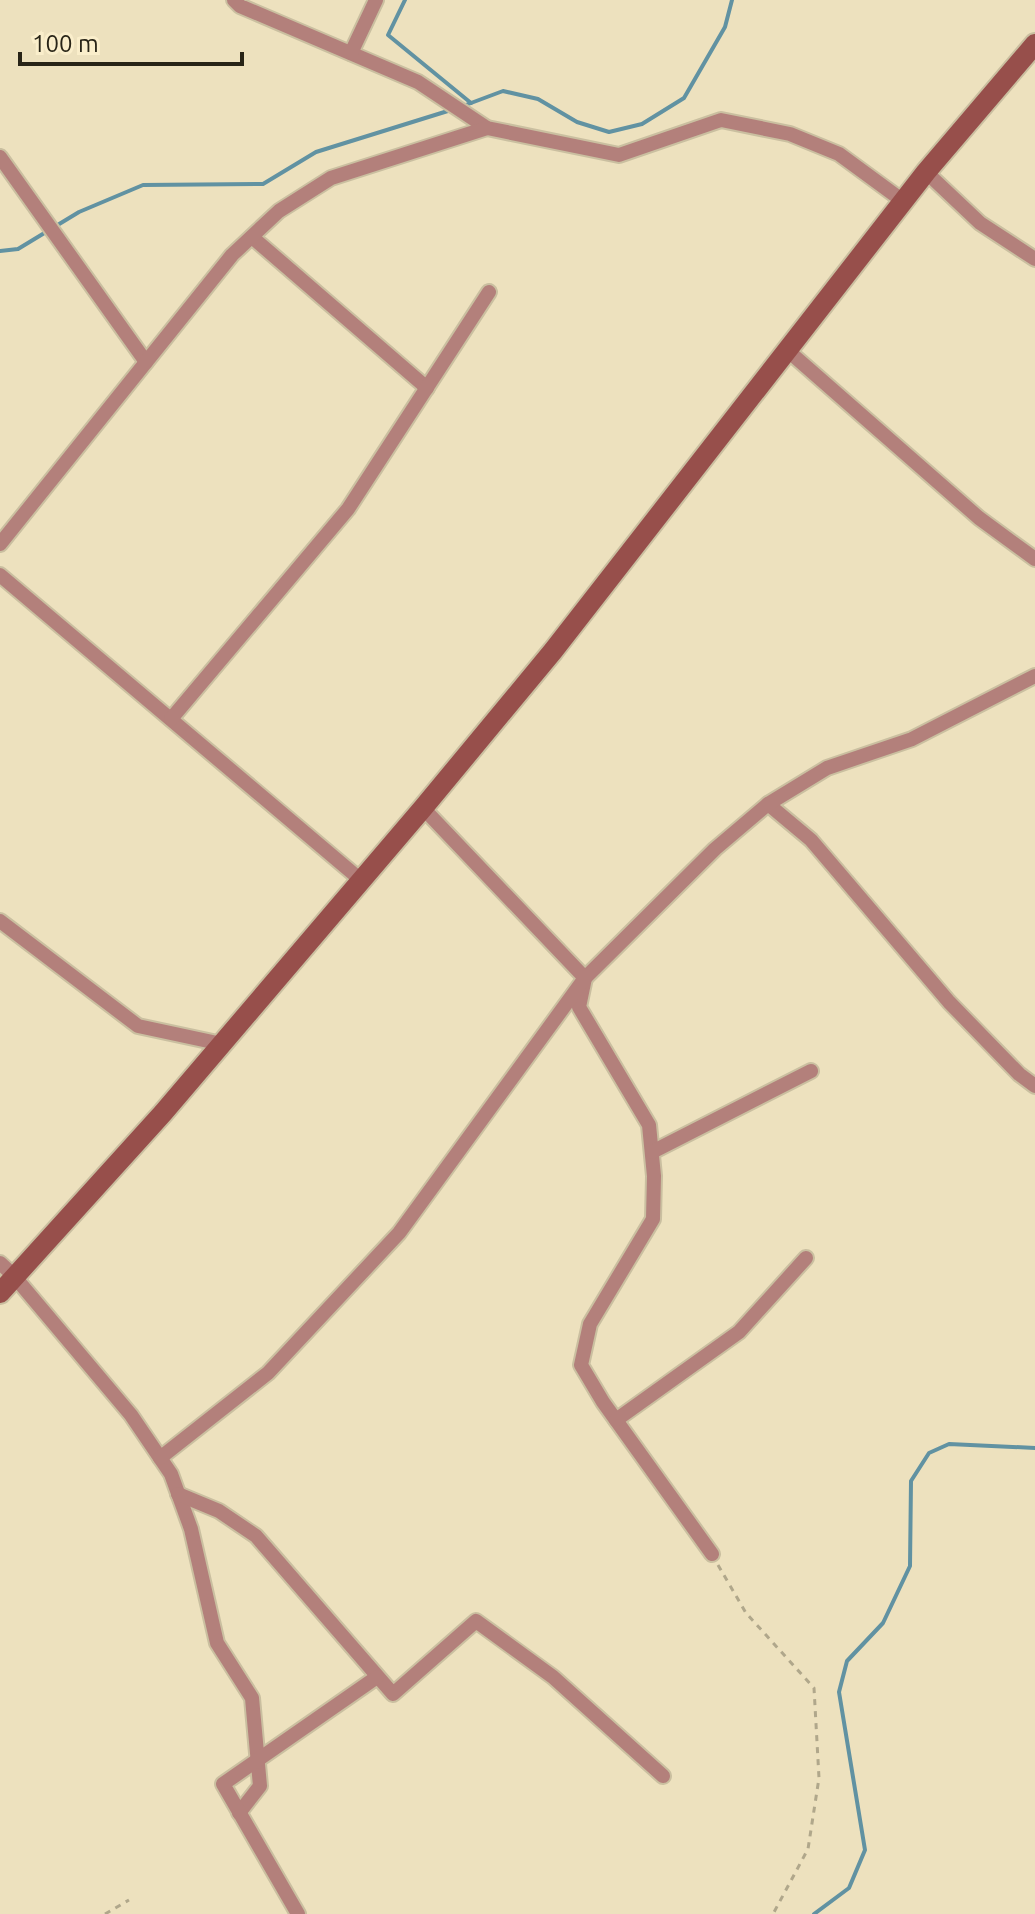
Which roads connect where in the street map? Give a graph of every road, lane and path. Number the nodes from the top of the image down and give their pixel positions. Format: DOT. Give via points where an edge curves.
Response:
graph roads {
  1 [pos="234,0"];
  2 [pos="376,0"];
  3 [pos="1035,44"];
  4 [pos="351,53"];
  5 [pos="487,128"];
  6 [pos="0,157"];
  7 [pos="926,172"];
  8 [pos="903,201"];
  9 [pos="252,237"];
  10 [pos="1035,259"];
  11 [pos="489,292"];
  12 [pos="786,349"];
  13 [pos="146,362"];
  14 [pos="427,388"];
  15 [pos="0,544"];
  16 [pos="1035,559"];
  17 [pos="0,575"];
  18 [pos="1035,676"];
  19 [pos="171,719"];
  20 [pos="768,804"];
  21 [pos="423,808"];
  22 [pos="362,881"];
  23 [pos="0,921"];
  24 [pos="585,978"];
  25 [pos="222,1044"];
  26 [pos="811,1071"];
  27 [pos="1035,1086"];
  28 [pos="652,1152"];
  29 [pos="806,1258"];
  30 [pos="7,1270"];
  31 [pos="0,1293"];
  32 [pos="616,1420"];
  33 [pos="160,1458"];
  34 [pos="178,1494"];
  35 [pos="712,1554"];
  36 [pos="377,1677"];
  37 [pos="258,1760"];
  38 [pos="663,1776"];
  39 [pos="239,1813"];
  40 [pos="129,1900"];
  41 [pos="105,1914"];
  42 [pos="298,1914"];
  43 [pos="773,1914"];
  1 -- 4 [label="street"];
  2 -- 4 [label="street"];
  3 -- 7 [label="main road"];
  4 -- 5 [label="street" via="418,82"];
  5 -- 8 [label="street" via="619,155 721,120 790,134 839,154"];
  5 -- 9 [label="street" via="331,178 279,211"];
  6 -- 13 [label="street"];
  7 -- 8 [label="main road"];
  7 -- 10 [label="street" via="980,223"];
  8 -- 12 [label="main road"];
  9 -- 13 [label="street"];
  9 -- 14 [label="street"];
  11 -- 14 [label="street"];
  12 -- 16 [label="street" via="979,518"];
  12 -- 21 [label="main road" via="553,651"];
  13 -- 15 [label="street"];
  14 -- 19 [label="street" via="348,509"];
  17 -- 19 [label="street"];
  18 -- 20 [label="street" via="912,739 827,768"];
  19 -- 22 [label="street"];
  20 -- 24 [label="street"];
  20 -- 27 [label="street" via="811,840 949,1002"];
  21 -- 22 [label="main road"];
  21 -- 24 [label="street"];
  22 -- 25 [label="main road"];
  23 -- 25 [label="street" via="138,1026"];
  24 -- 28 [label="street" via="579,1007 649,1125"];
  24 -- 33 [label="street" via="399,1233 268,1373"];
  25 -- 30 [label="main road" via="163,1113"];
  26 -- 28 [label="street"];
  28 -- 32 [label="street" via="653,1219 590,1324 581,1365"];
  29 -- 32 [label="street" via="739,1332"];
  30 -- 31 [label="main road"];
  30 -- 33 [label="street" via="131,1415"];
  32 -- 35 [label="street"];
  33 -- 34 [label="street"];
  34 -- 36 [label="street" via="219,1511 256,1536"];
  34 -- 37 [label="street" via="217,1643 252,1698"];
  35 -- 43 [label="path" via="746,1613 814,1688 819,1778 808,1849"];
  36 -- 37 [label="street"];
  36 -- 38 [label="street" via="393,1694 476,1621 553,1677"];
  37 -- 39 [label="street" via="260,1786"];
  37 -- 39 [label="street" via="223,1784"];
  39 -- 42 [label="street"];
  40 -- 41 [label="path"];
}
